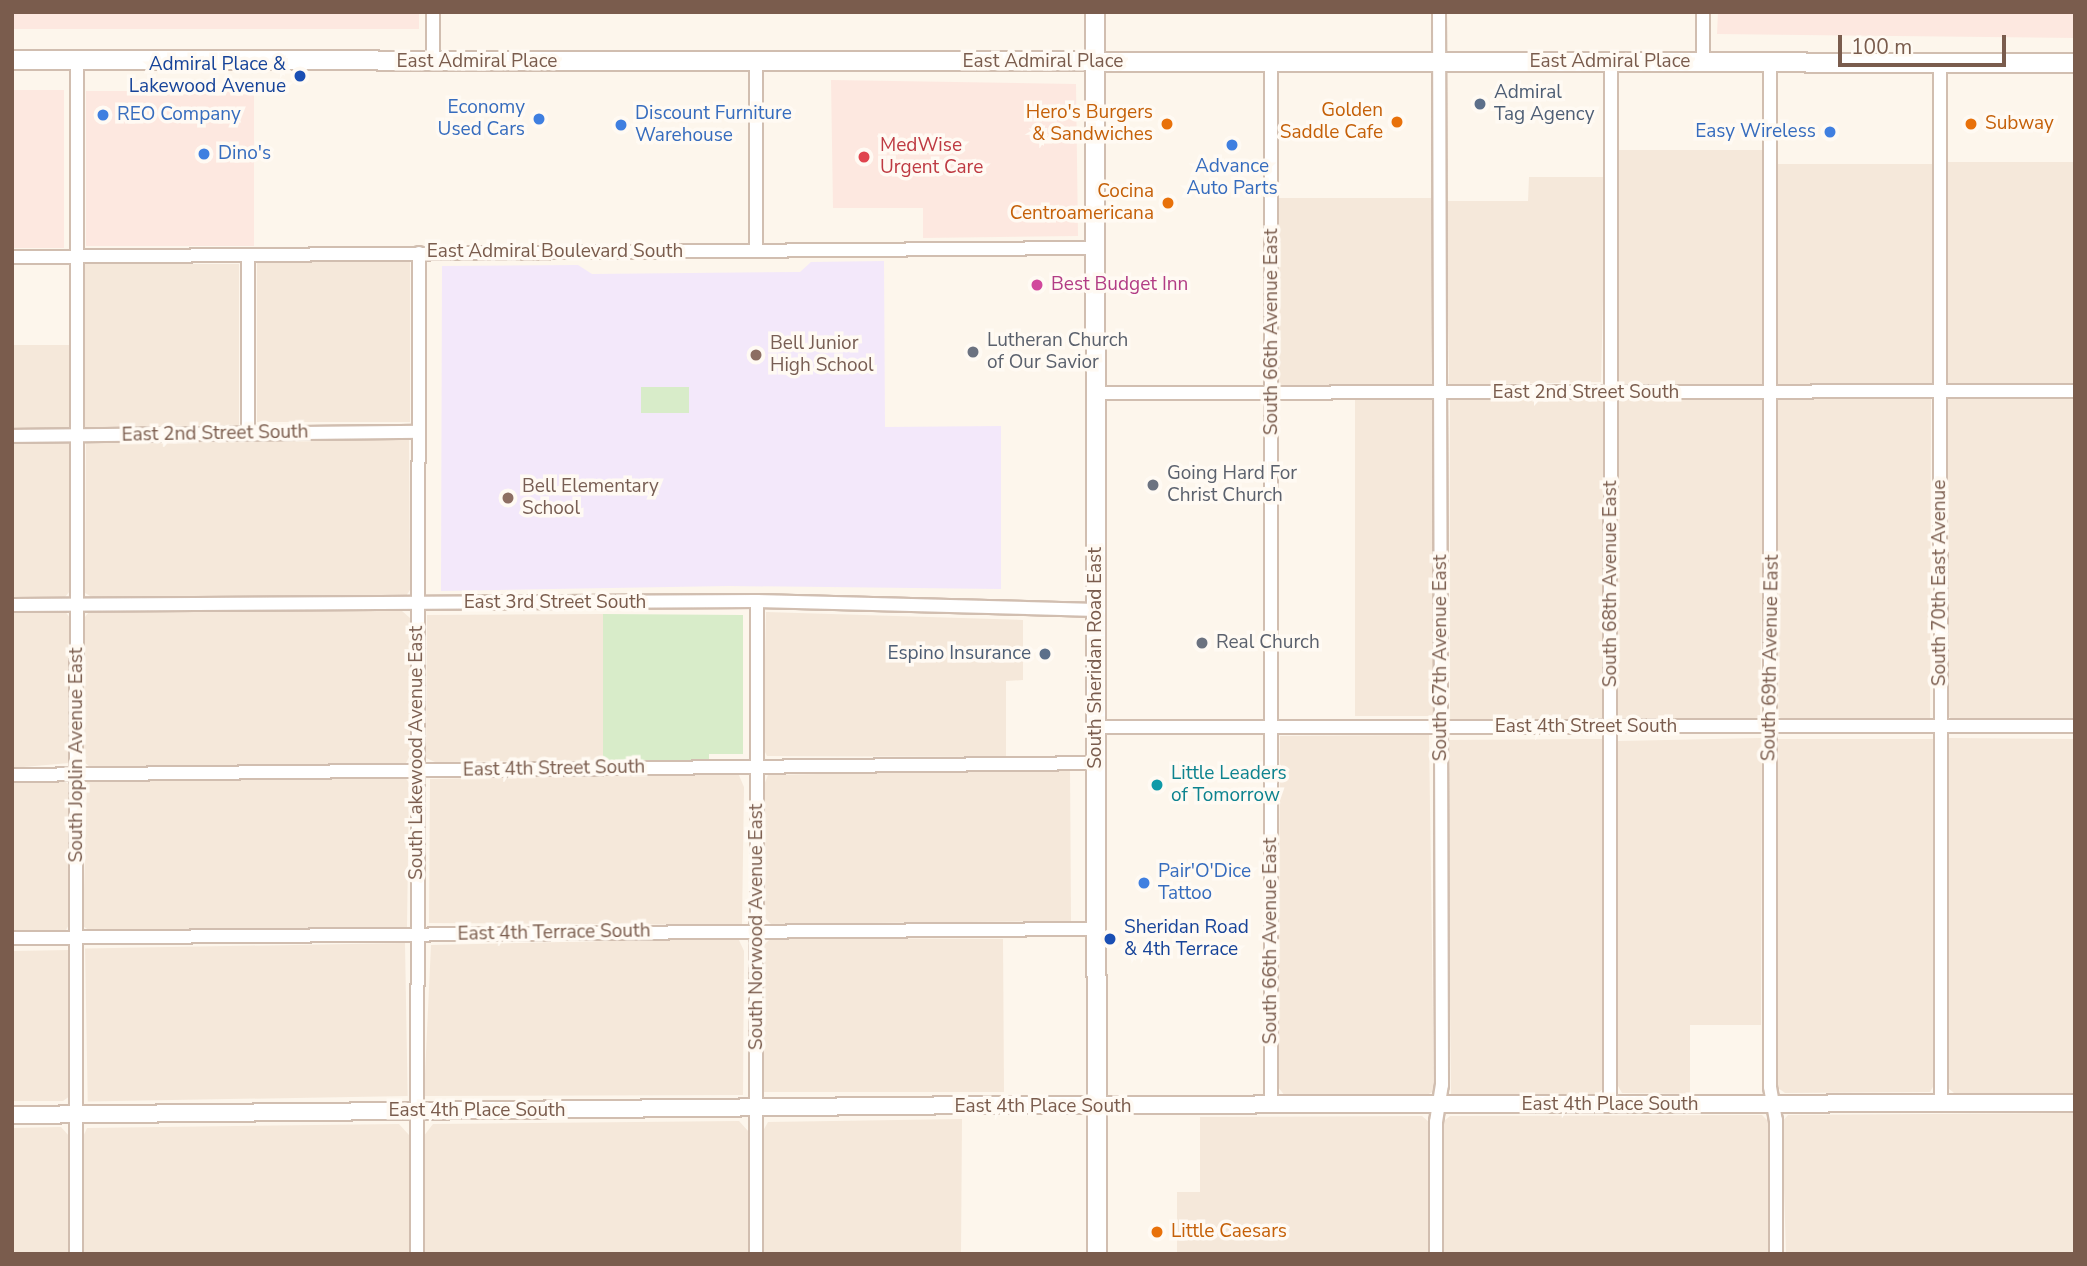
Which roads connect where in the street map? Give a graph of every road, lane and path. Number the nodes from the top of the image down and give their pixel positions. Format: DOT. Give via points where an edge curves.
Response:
graph roads {
  1 [pos="433,12"];
  2 [pos="1095,12"];
  3 [pos="1439,12"];
  4 [pos="1703,12"];
  5 [pos="12,60"];
  6 [pos="77,60"];
  7 [pos="757,61"];
  8 [pos="433,62"];
  9 [pos="1271,62"];
  10 [pos="1440,62"];
  11 [pos="1611,62"];
  12 [pos="1703,62"];
  13 [pos="1770,62"];
  14 [pos="1095,63"];
  15 [pos="1940,63"];
  16 [pos="2075,63"];
  17 [pos="1097,248"];
  18 [pos="755,251"];
  19 [pos="419,253"];
  20 [pos="248,255"];
  21 [pos="12,257"];
  22 [pos="78,257"];
  23 [pos="2075,391"];
  24 [pos="1771,392"];
  25 [pos="1940,392"];
  26 [pos="1097,393"];
  27 [pos="1272,393"];
  28 [pos="1442,393"];
  29 [pos="1611,393"];
  30 [pos="418,432"];
  31 [pos="248,433"];
  32 [pos="77,435"];
  33 [pos="12,436"];
  34 [pos="757,601"];
  35 [pos="77,604"];
  36 [pos="418,604"];
  37 [pos="12,605"];
  38 [pos="1097,610"];
  39 [pos="1770,726"];
  40 [pos="2075,726"];
  41 [pos="1097,727"];
  42 [pos="1441,727"];
  43 [pos="1610,727"];
  44 [pos="1940,727"];
  45 [pos="1271,728"];
  46 [pos="1096,763"];
  47 [pos="757,767"];
  48 [pos="418,770"];
  49 [pos="77,774"];
  50 [pos="12,775"];
  51 [pos="1096,929"];
  52 [pos="757,932"];
  53 [pos="417,935"];
  54 [pos="77,937"];
  55 [pos="12,938"];
  56 [pos="1941,1103"];
  57 [pos="2075,1103"];
  58 [pos="1773,1104"];
  59 [pos="1271,1105"];
  60 [pos="1439,1105"];
  61 [pos="1610,1105"];
  62 [pos="1096,1106"];
  63 [pos="756,1108"];
  64 [pos="416,1111"];
  65 [pos="77,1114"];
  66 [pos="12,1115"];
  67 [pos="76,1254"];
  68 [pos="417,1254"];
  69 [pos="756,1254"];
  70 [pos="1097,1254"];
  71 [pos="1436,1254"];
  72 [pos="1776,1254"];
  1 -- 8 [label="street"];
  2 -- 14 [label="main road, South Sheridan Road East"];
  3 -- 10 [label="street, South 67th Avenue East"];
  4 -- 12 [label="street"];
  5 -- 6 [label="main road, East Admiral Place"];
  6 -- 8 [label="main road, East Admiral Place"];
  6 -- 22 [label="street, South Joplin Avenue East"];
  7 -- 8 [label="main road, East Admiral Place"];
  7 -- 14 [label="main road, East Admiral Place"];
  7 -- 18 [label="street"];
  9 -- 10 [label="main road, East Admiral Place"];
  9 -- 14 [label="main road, East Admiral Place"];
  9 -- 27 [label="street, South 66th Avenue East"];
  10 -- 11 [label="main road, East Admiral Place"];
  10 -- 28 [label="street, South 67th Avenue East"];
  11 -- 12 [label="main road, East Admiral Place"];
  11 -- 29 [label="street, South 68th Avenue East"];
  12 -- 13 [label="main road, East Admiral Place"];
  13 -- 15 [label="main road, East Admiral Place"];
  13 -- 24 [label="street, South 69th Avenue East"];
  14 -- 17 [label="main road, South Sheridan Road East"];
  15 -- 16 [label="main road, East Admiral Place"];
  15 -- 25 [label="street, South 70th East Avenue"];
  17 -- 18 [label="street, East Admiral Boulevard South"];
  17 -- 26 [label="main road, South Sheridan Road East"];
  18 -- 19 [label="street, East Admiral Boulevard South"];
  19 -- 20 [label="street, East Admiral Boulevard South"];
  19 -- 30 [label="street, South Lakewood Avenue East"];
  20 -- 22 [label="street, East Admiral Boulevard South"];
  20 -- 31 [label="street"];
  21 -- 22 [label="street, East Admiral Boulevard South"];
  22 -- 32 [label="street, South Joplin Avenue East"];
  23 -- 25 [label="street, East 2nd Street South"];
  24 -- 25 [label="street, East 2nd Street South"];
  24 -- 29 [label="street, East 2nd Street South"];
  24 -- 39 [label="street, South 69th Avenue East"];
  25 -- 44 [label="street, South 70th East Avenue"];
  26 -- 27 [label="street, East 2nd Street South"];
  26 -- 38 [label="main road, South Sheridan Road East"];
  27 -- 28 [label="street, East 2nd Street South"];
  27 -- 45 [label="street, South 66th Avenue East"];
  28 -- 29 [label="street, East 2nd Street South"];
  28 -- 42 [label="street, South 67th Avenue East"];
  29 -- 43 [label="street, South 68th Avenue East"];
  30 -- 31 [label="street, East 2nd Street South"];
  30 -- 36 [label="street, South Lakewood Avenue East"];
  31 -- 32 [label="street, East 2nd Street South"];
  32 -- 33 [label="street, East 2nd Street South"];
  32 -- 35 [label="street, South Joplin Avenue East"];
  34 -- 36 [label="street, East 3rd Street South"];
  34 -- 38 [label="street, East 3rd Street South"];
  34 -- 47 [label="street, South Norwood Avenue East"];
  35 -- 36 [label="street, East 3rd Street South"];
  35 -- 37 [label="street, East 3rd Street South"];
  35 -- 49 [label="street, South Joplin Avenue East"];
  36 -- 48 [label="street, South Lakewood Avenue East"];
  38 -- 41 [label="main road, South Sheridan Road East"];
  39 -- 43 [label="street, East 4th Street South"];
  39 -- 44 [label="street, East 4th Street South"];
  39 -- 58 [label="street, South 69th Avenue East"];
  40 -- 44 [label="street, East 4th Street South"];
  41 -- 45 [label="street, East 4th Street South"];
  41 -- 46 [label="main road, South Sheridan Road East"];
  42 -- 43 [label="street, East 4th Street South"];
  42 -- 45 [label="street, East 4th Street South"];
  42 -- 60 [label="street, South 67th Avenue East"];
  43 -- 61 [label="street, South 68th Avenue East"];
  44 -- 56 [label="street, South 70th East Avenue"];
  45 -- 59 [label="street, South 66th Avenue East"];
  46 -- 47 [label="street, East 4th Street South"];
  46 -- 51 [label="main road, South Sheridan Road East"];
  47 -- 48 [label="street, East 4th Street South"];
  47 -- 52 [label="street, South Norwood Avenue East"];
  48 -- 49 [label="street, East 4th Street South"];
  48 -- 53 [label="street, South Lakewood Avenue East"];
  49 -- 50 [label="street, East 4th Street South"];
  49 -- 54 [label="street, South Joplin Avenue East"];
  51 -- 52 [label="street, East 4th Terrace South"];
  51 -- 62 [label="main road, South Sheridan Road East"];
  52 -- 53 [label="street, East 4th Terrace South"];
  52 -- 63 [label="street, South Norwood Avenue East"];
  53 -- 54 [label="street, East 4th Terrace South"];
  53 -- 64 [label="street, South Lakewood Avenue East"];
  54 -- 55 [label="street, East 4th Terrace South"];
  54 -- 65 [label="street, South Joplin Avenue East"];
  56 -- 57 [label="street, East 4th Place South"];
  56 -- 58 [label="street, East 4th Place South"];
  58 -- 61 [label="street, East 4th Place South"];
  58 -- 72 [label="street, South 69th Avenue East"];
  59 -- 60 [label="street, East 4th Place South"];
  59 -- 62 [label="street, East 4th Place South"];
  60 -- 61 [label="street, East 4th Place South"];
  60 -- 71 [label="street, South 67th Avenue East"];
  62 -- 63 [label="street, East 4th Place South"];
  62 -- 70 [label="main road, South Sheridan Road East"];
  63 -- 64 [label="street, East 4th Place South"];
  63 -- 69 [label="street, South Norwood Avenue East"];
  64 -- 65 [label="street, East 4th Place South"];
  64 -- 68 [label="street, South Lakewood Avenue East"];
  65 -- 66 [label="street, East 4th Place South"];
  65 -- 67 [label="street, South Joplin Avenue East"];
}
